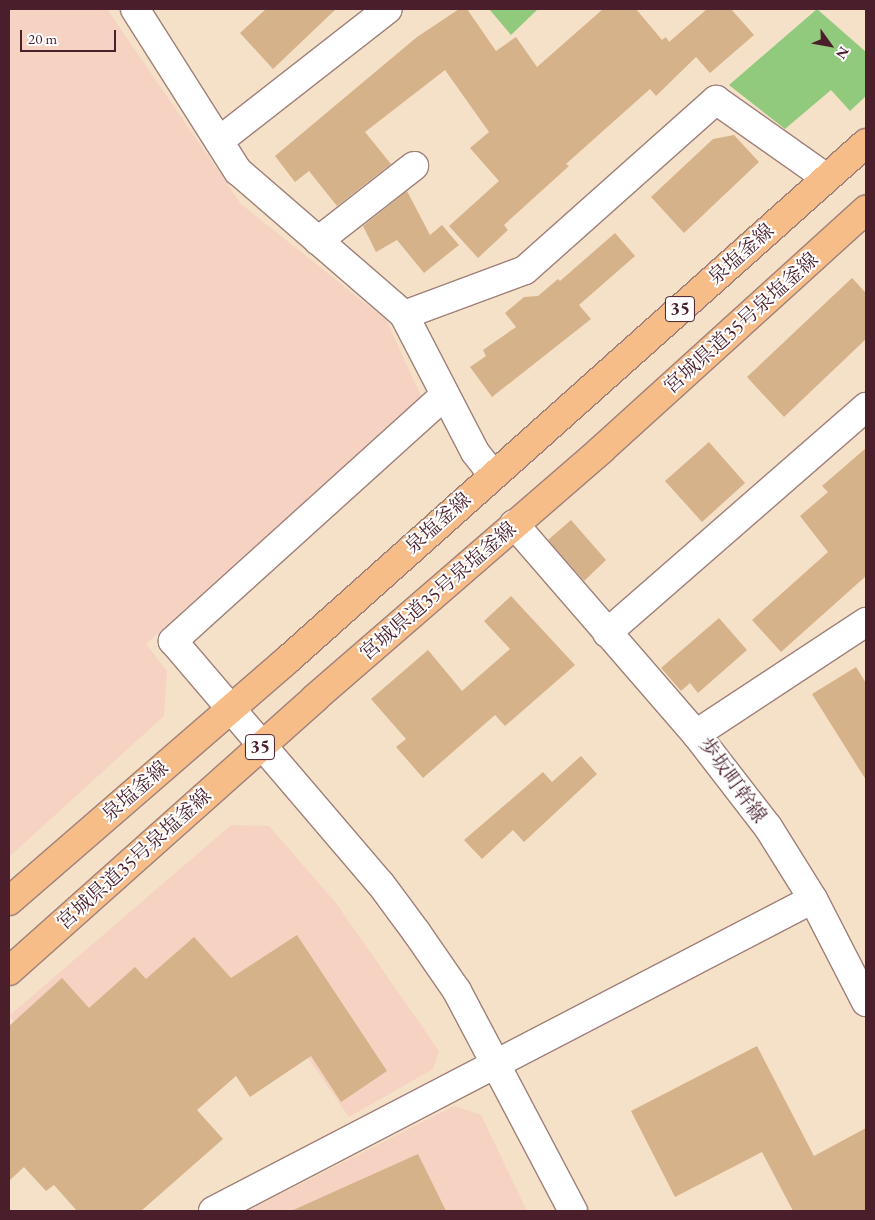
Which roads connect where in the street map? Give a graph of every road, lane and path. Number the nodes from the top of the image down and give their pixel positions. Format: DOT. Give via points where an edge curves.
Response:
graph roads {
  1 [pos="135,9"];
  2 [pos="388,9"];
  3 [pos="218,141"];
  4 [pos="866,143"];
  5 [pos="414,166"];
  6 [pos="825,177"];
  7 [pos="866,210"];
  8 [pos="318,241"];
  9 [pos="404,315"];
  10 [pos="445,395"];
  11 [pos="866,407"];
  12 [pos="492,474"];
  13 [pos="514,524"];
  14 [pos="866,622"];
  15 [pos="607,634"];
  16 [pos="231,708"];
  17 [pos="696,734"];
  18 [pos="263,744"];
  19 [pos="812,899"];
  20 [pos="9,901"];
  21 [pos="9,971"];
  22 [pos="866,1002"];
  23 [pos="497,1064"];
  24 [pos="213,1211"];
  25 [pos="573,1211"];
  1 -- 3 [label="street"];
  2 -- 3 [label="street"];
  3 -- 8 [label="street" via="238,171"];
  4 -- 6 [label="main road, 泉塩釜線 / 35"];
  5 -- 8 [label="street"];
  6 -- 9 [label="street" via="716,100 525,270"];
  6 -- 12 [label="main road, 泉塩釜線 / 35"];
  7 -- 13 [label="main road, 宮城県道35号泉塩釜線 / 35"];
  8 -- 9 [label="street"];
  9 -- 10 [label="street"];
  10 -- 12 [label="street" via="475,452"];
  10 -- 16 [label="street" via="173,641"];
  11 -- 15 [label="street"];
  12 -- 16 [label="main road, 泉塩釜線 / 35"];
  13 -- 15 [label="street"];
  13 -- 18 [label="main road, 宮城県道35号泉塩釜線 / 35"];
  14 -- 17 [label="street, 歩坂町幹線"];
  15 -- 17 [label="street"];
  16 -- 18 [label="street"];
  16 -- 20 [label="main road, 泉塩釜線 / 35"];
  17 -- 19 [label="street, 歩坂町幹線" via="768,826"];
  18 -- 21 [label="main road, 宮城県道35号泉塩釜線 / 35"];
  18 -- 23 [label="street" via="417,933 457,991"];
  19 -- 22 [label="street, 歩坂町幹線"];
  19 -- 23 [label="street"];
  23 -- 24 [label="street"];
  23 -- 25 [label="street"];
}
